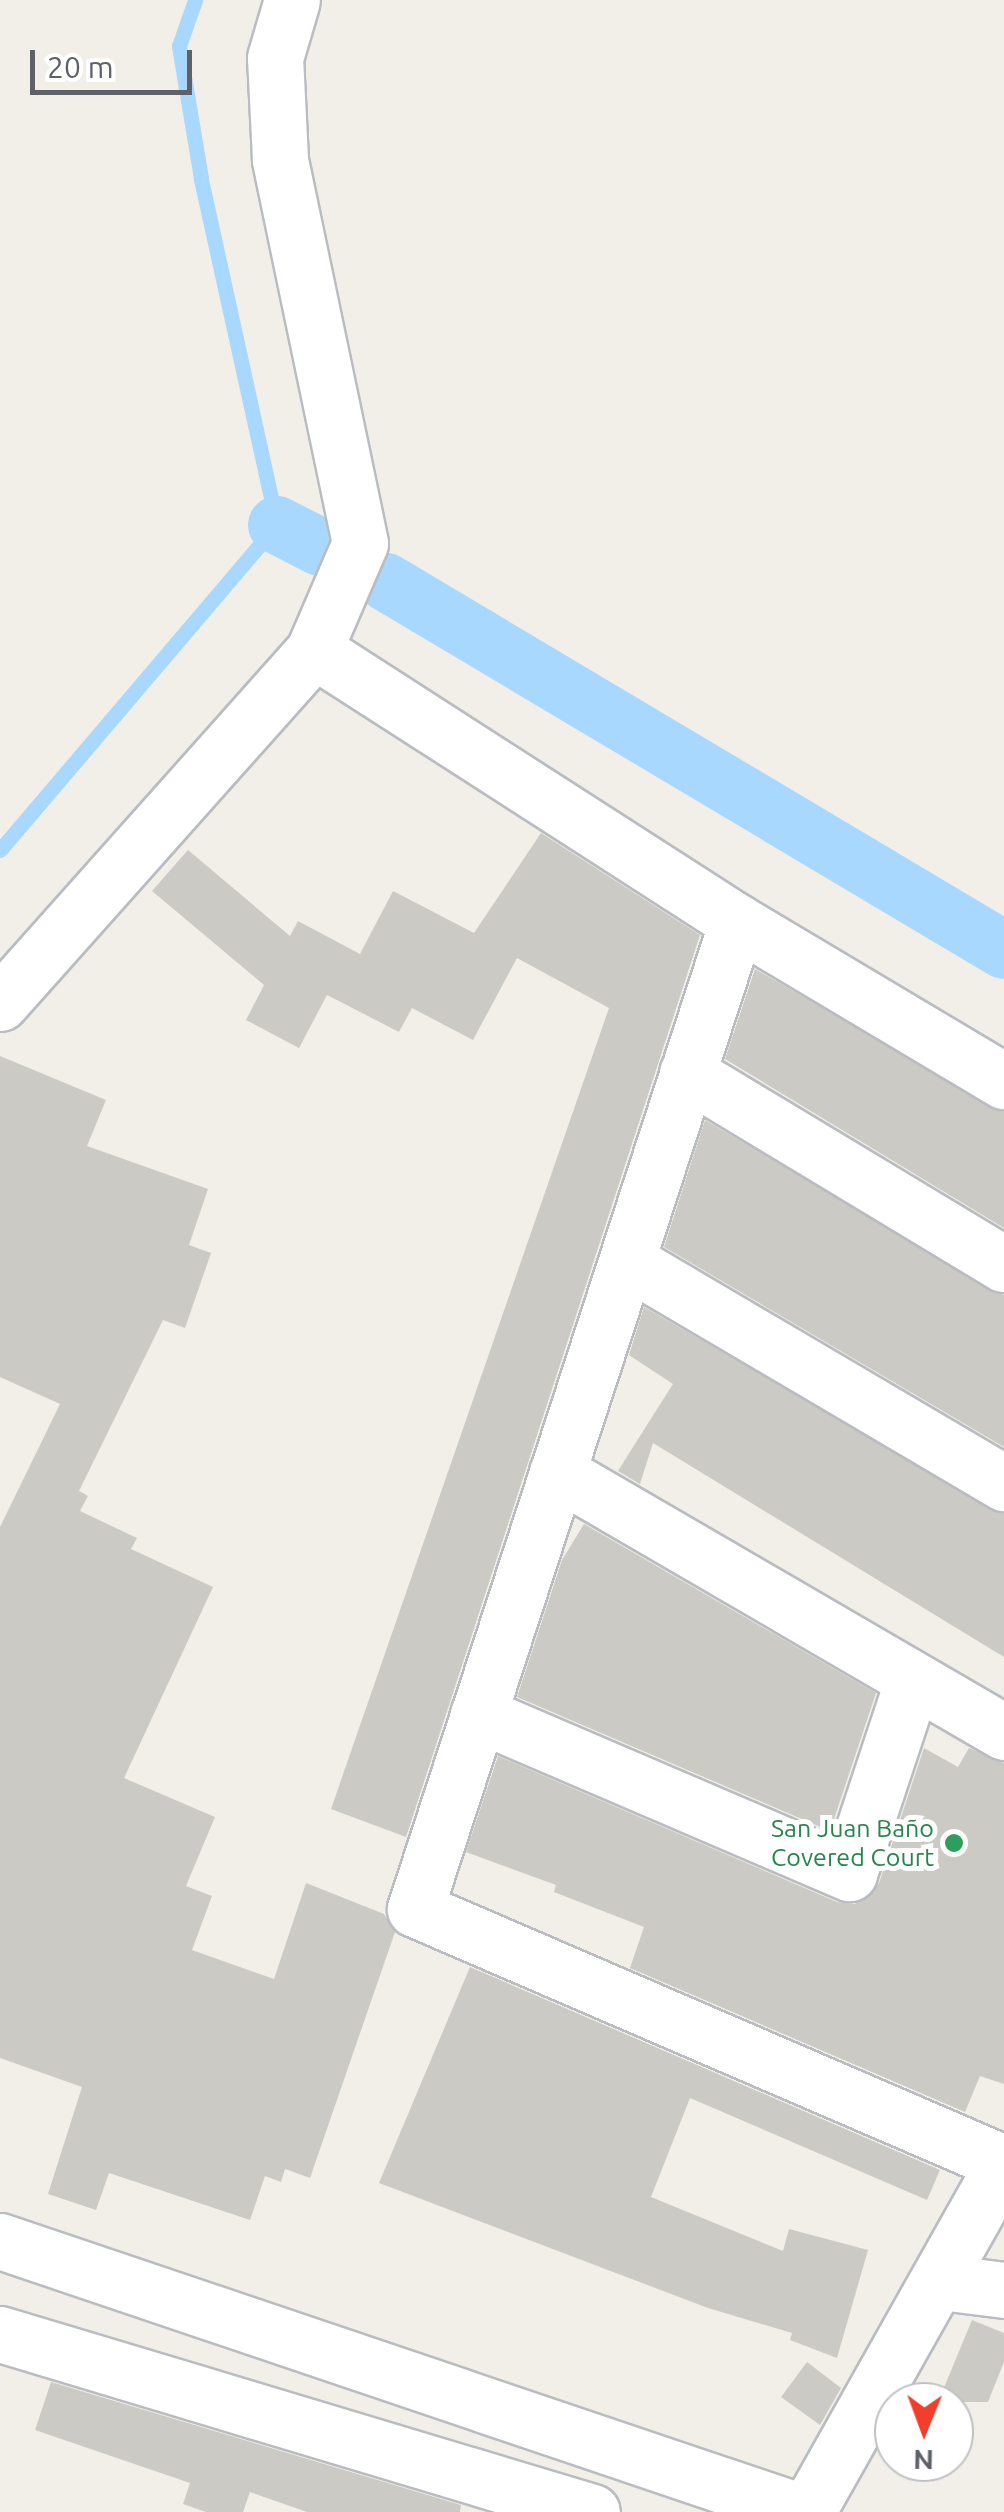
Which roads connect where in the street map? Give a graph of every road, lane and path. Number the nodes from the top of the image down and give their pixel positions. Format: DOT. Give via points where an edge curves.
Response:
graph roads {
  1 [pos="292,0"];
  2 [pos="314,650"];
  3 [pos="737,922"];
  4 [pos="0,1003"];
  5 [pos="688,1073"];
  6 [pos="1004,1080"];
  7 [pos="627,1260"];
  8 [pos="1004,1264"];
  9 [pos="558,1472"];
  10 [pos="1004,1483"];
  11 [pos="913,1680"];
  12 [pos="478,1714"];
  13 [pos="1004,1732"];
  14 [pos="1004,2163"];
  15 [pos="0,2241"];
  16 [pos="941,2282"];
  17 [pos="1004,2290"];
  18 [pos="0,2334"];
  19 [pos="592,2512"];
  20 [pos="805,2512"];
  1 -- 2 [label="street" via="275,58 280,159 360,542"];
  2 -- 3 [label="street"];
  2 -- 4 [label="street"];
  3 -- 5 [label="street"];
  3 -- 6 [label="street"];
  5 -- 7 [label="street"];
  5 -- 8 [label="street"];
  7 -- 9 [label="street"];
  7 -- 10 [label="street"];
  9 -- 11 [label="street"];
  9 -- 12 [label="street"];
  11 -- 12 [label="street" via="849,1873"];
  11 -- 13 [label="street"];
  12 -- 14 [label="street" via="414,1909"];
  14 -- 16 [label="street"];
  15 -- 20 [label="street"];
  16 -- 17 [label="street"];
  16 -- 20 [label="street"];
  18 -- 19 [label="street"];
}
